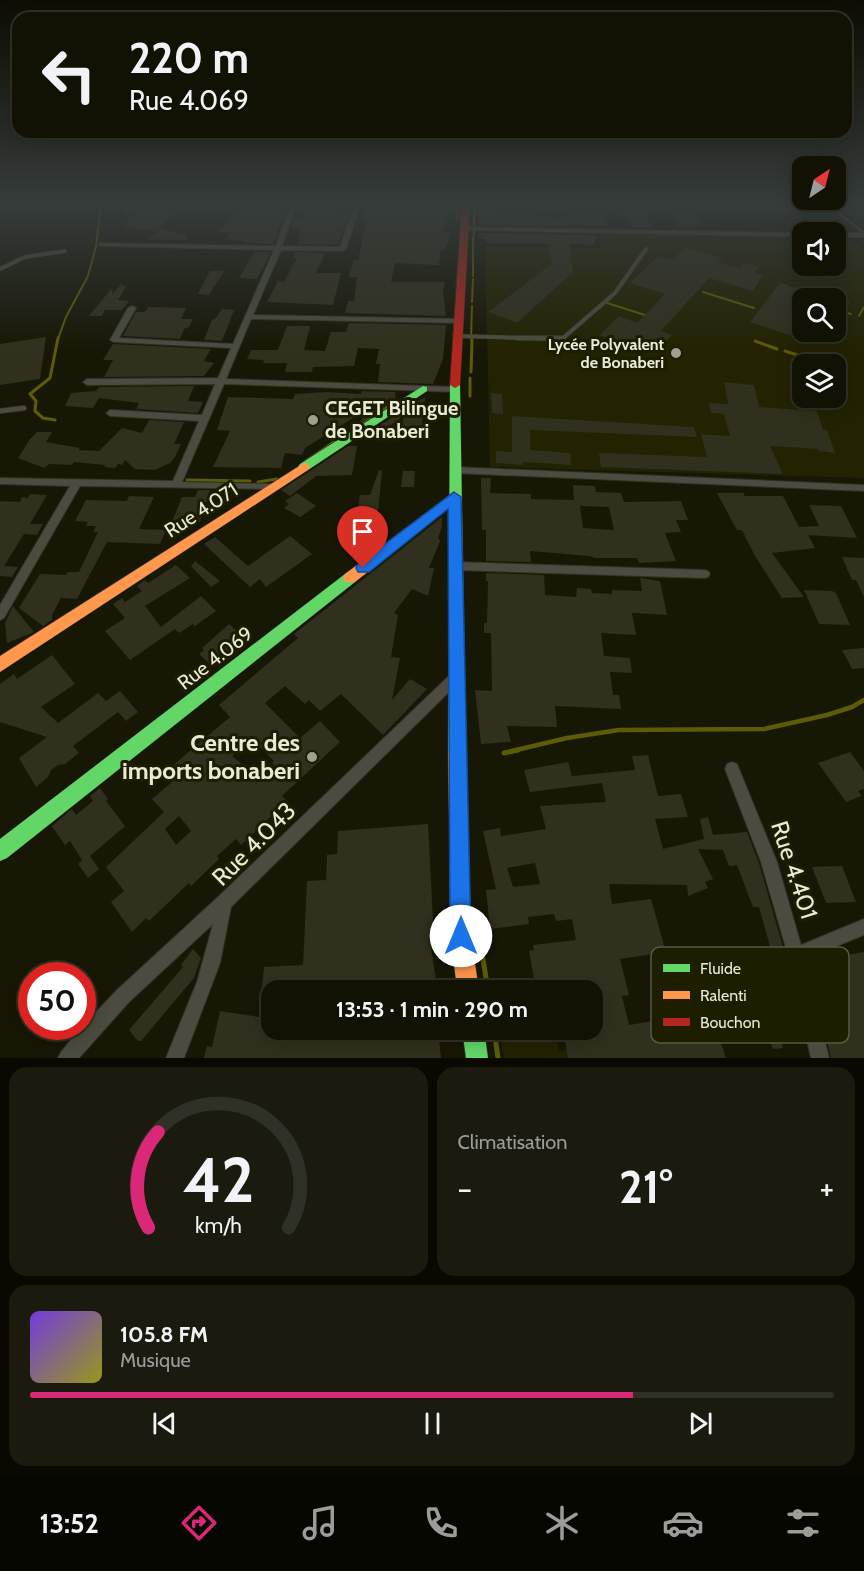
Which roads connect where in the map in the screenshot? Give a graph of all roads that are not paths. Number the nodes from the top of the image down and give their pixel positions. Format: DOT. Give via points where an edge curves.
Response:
graph roads {
  1 [pos="56,252"];
  2 [pos="276,252"];
  3 [pos="463,252"];
  4 [pos="644,252"];
  5 [pos="0,269"];
  6 [pos="132,308"];
  7 [pos="247,317"];
  8 [pos="459,321"];
  9 [pos="458,336"];
  10 [pos="235,346"];
  11 [pos="220,381"];
  12 [pos="87,382"];
  13 [pos="423,389"];
  14 [pos="455,390"];
  15 [pos="24,408"];
  16 [pos="0,411"];
  17 [pos="110,413"];
  18 [pos="204,418"];
  19 [pos="454,470"];
  20 [pos="0,481"];
  21 [pos="77,482"];
  22 [pos="176,485"];
  23 [pos="272,487"];
  24 [pos="864,488"];
  25 [pos="454,497"];
  26 [pos="455,566"];
  27 [pos="704,574"];
  28 [pos="0,615"];
  29 [pos="0,665"];
  30 [pos="456,677"];
  31 [pos="732,770"];
  32 [pos="0,851"];
  33 [pos="224,903"];
  34 [pos="864,927"];
  35 [pos="794,947"];
  36 [pos="815,947"];
  37 [pos="467,980"];
  38 [pos="475,1040"];
  39 [pos="817,1043"];
  40 [pos="67,1058"];
  41 [pos="176,1058"];
  42 [pos="477,1058"];
  43 [pos="820,1058"];
  1 -- 5 [label="lane" via="25,257"];
  2 -- 7 [label="street"];
  3 -- 8 [label="main road"];
  4 -- 9 [label="lane" via="615,293 562,339"];
  6 -- 10 [label="street" via="114,340"];
  7 -- 8 [label="street"];
  7 -- 10 [label="street"];
  8 -- 9 [label="main road"];
  9 -- 14 [label="main road"];
  10 -- 11 [label="street"];
  11 -- 12 [label="street"];
  11 -- 13 [label="street"];
  11 -- 18 [label="street"];
  13 -- 14 [label="street"];
  13 -- 23 [label="main road, Rue 4.071"];
  14 -- 19 [label="main road"];
  15 -- 16 [label="lane"];
  17 -- 18 [label="street"];
  18 -- 22 [label="street"];
  19 -- 24 [label="street"];
  19 -- 25 [label="main road"];
  20 -- 21 [label="street"];
  21 -- 22 [label="street"];
  21 -- 28 [label="street"];
  22 -- 23 [label="street"];
  23 -- 29 [label="main road, Rue 4.071"];
  25 -- 26 [label="main road"];
  25 -- 32 [label="main road, Rue 4.069"];
  26 -- 27 [label="street"];
  26 -- 30 [label="main road"];
  30 -- 33 [label="street, Rue 4.043"];
  30 -- 37 [label="main road" via="461,936"];
  31 -- 35 [label="street, Rue 4.401" via="769,862"];
  33 -- 40 [label="street" via="132,988"];
  33 -- 41 [label="street, Rue 4.043" via="220,938"];
  34 -- 36 [label="street"];
  38 -- 42 [label="main road"];
  39 -- 43 [label="street, Rue 4.401"];
}
